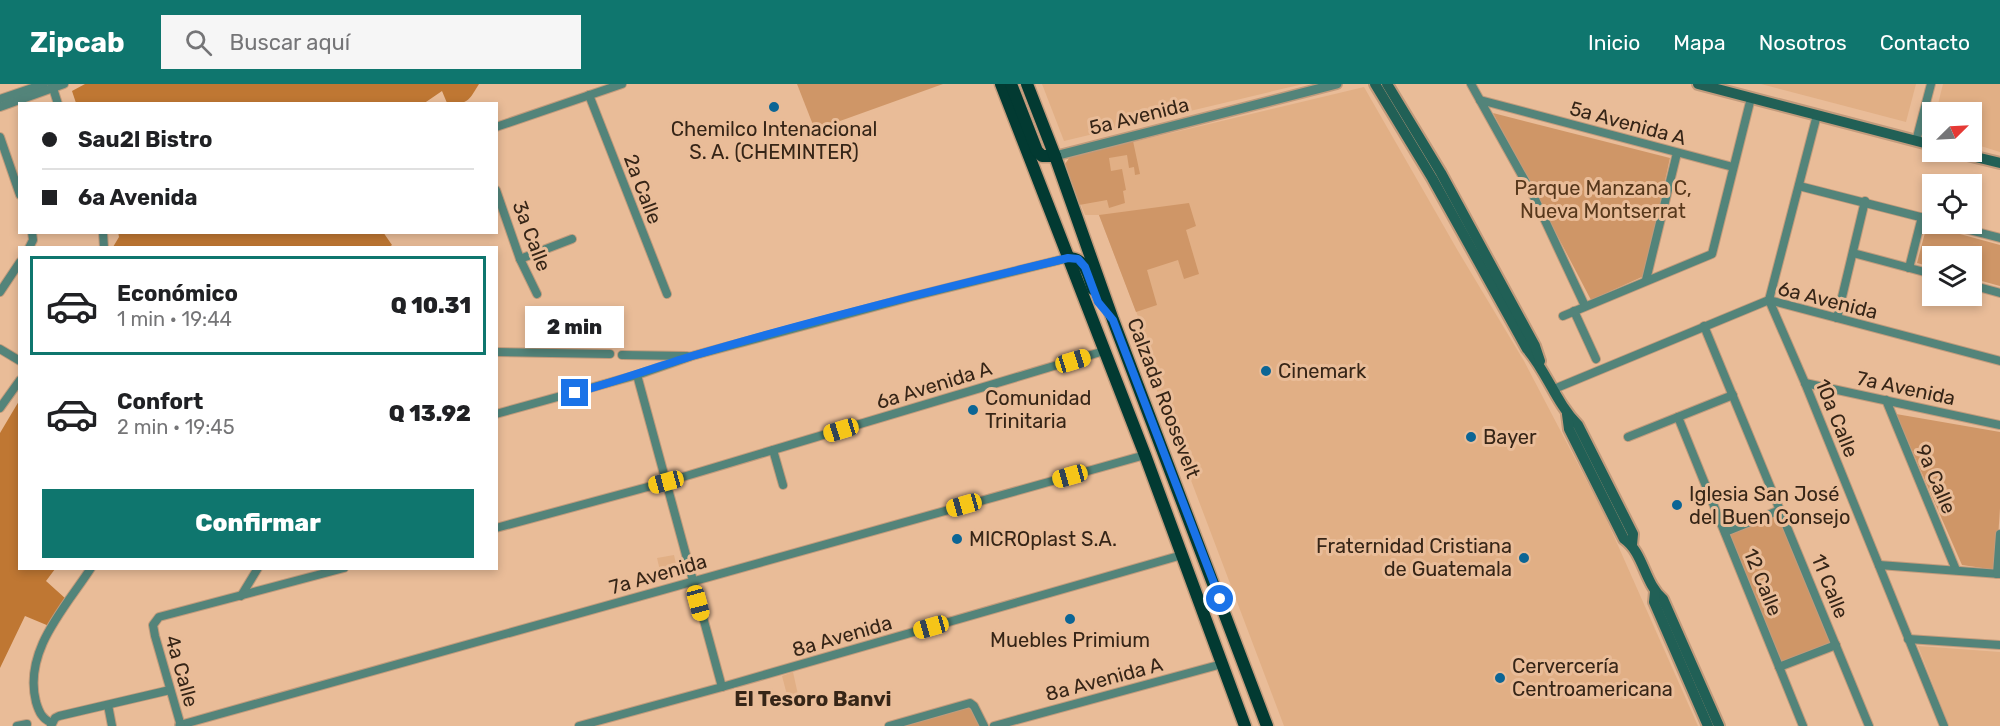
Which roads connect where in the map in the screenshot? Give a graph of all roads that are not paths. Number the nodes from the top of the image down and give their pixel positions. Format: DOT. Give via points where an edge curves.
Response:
graph roads {
  1 [pos="44,84"];
  2 [pos="64,84"];
  3 [pos="622,84"];
  4 [pos="1001,84"];
  5 [pos="1011,84"];
  6 [pos="1027,84"];
  7 [pos="1337,84"];
  8 [pos="1375,84"];
  9 [pos="1388,84"];
  10 [pos="1471,84"];
  11 [pos="1698,84"];
  12 [pos="1930,84"];
  13 [pos="52,86"];
  14 [pos="589,95"];
  15 [pos="1751,98"];
  16 [pos="0,99"];
  17 [pos="1480,100"];
  18 [pos="57,102"];
  19 [pos="0,107"];
  20 [pos="1816,115"];
  21 [pos="498,126"];
  22 [pos="0,136"];
  23 [pos="1916,141"];
  24 [pos="1922,142"];
  25 [pos="1677,153"];
  26 [pos="1055,156"];
  27 [pos="1982,159"];
  28 [pos="2000,163"];
  29 [pos="1732,167"];
  30 [pos="1799,186"];
  31 [pos="18,189"];
  32 [pos="498,196"];
  33 [pos="1864,201"];
  34 [pos="1922,217"];
  35 [pos="1982,233"];
  36 [pos="2000,238"];
  37 [pos="572,239"];
  38 [pos="1853,253"];
  39 [pos="1068,258"];
  40 [pos="520,259"];
  41 [pos="18,265"];
  42 [pos="1909,268"];
  43 [pos="1922,271"];
  44 [pos="1646,280"];
  45 [pos="1982,288"];
  46 [pos="0,292"];
  47 [pos="2000,293"];
  48 [pos="537,294"];
  49 [pos="667,294"];
  50 [pos="1769,300"];
  51 [pos="1585,306"];
  52 [pos="1574,311"];
  53 [pos="1563,316"];
  54 [pos="1837,318"];
  55 [pos="1113,320"];
  56 [pos="1704,326"];
  57 [pos="0,349"];
  58 [pos="1104,351"];
  59 [pos="498,352"];
  60 [pos="610,354"];
  61 [pos="622,355"];
  62 [pos="692,356"];
  63 [pos="1596,359"];
  64 [pos="18,360"];
  65 [pos="2000,361"];
  66 [pos="1540,364"];
  67 [pos="637,375"];
  68 [pos="18,383"];
  69 [pos="1805,383"];
  70 [pos="1554,389"];
  71 [pos="1733,395"];
  72 [pos="1886,400"];
  73 [pos="0,408"];
  74 [pos="498,413"];
  75 [pos="1678,417"];
  76 [pos="2000,425"];
  77 [pos="1628,436"];
  78 [pos="773,450"];
  79 [pos="1145,455"];
  80 [pos="666,482"];
  81 [pos="783,485"];
  82 [pos="1780,510"];
  83 [pos="498,527"];
  84 [pos="1725,532"];
  85 [pos="2000,534"];
  86 [pos="1182,555"];
  87 [pos="1879,565"];
  88 [pos="90,570"];
  89 [pos="257,570"];
  90 [pos="337,570"];
  91 [pos="1956,570"];
  92 [pos="1998,574"];
  93 [pos="1191,578"];
  94 [pos="692,581"];
  95 [pos="1655,592"];
  96 [pos="241,596"];
  97 [pos="1908,639"];
  98 [pos="1836,645"];
  99 [pos="2000,645"];
  100 [pos="1240,656"];
  101 [pos="1222,664"];
  102 [pos="1779,667"];
  103 [pos="722,687"];
  104 [pos="170,690"];
  105 [pos="108,705"];
  106 [pos="27,724"];
  107 [pos="52,725"];
  108 [pos="17,726"];
  109 [pos="112,726"];
  110 [pos="181,726"];
  111 [pos="579,726"];
  112 [pos="889,726"];
  113 [pos="984,726"];
  114 [pos="994,726"];
  115 [pos="1245,726"];
  116 [pos="1259,726"];
  117 [pos="1267,726"];
  118 [pos="1708,726"];
  119 [pos="1719,726"];
  120 [pos="1803,726"];
  121 [pos="1869,726"];
  122 [pos="1944,726"];
  1 -- 16 [label="street"];
  2 -- 13 [label="street"];
  3 -- 14 [label="street"];
  4 -- 39 [label="highway, Calzada Roosevelt"];
  5 -- 26 [label="highway" via="1037,151 1042,156"];
  6 -- 26 [label="highway, Calzada Roosevelt"];
  7 -- 26 [label="street, 5a Avenida"];
  8 -- 66 [label="main road"];
  9 -- 66 [label="main road" via="1533,342"];
  10 -- 17 [label="street"];
  11 -- 15 [label="main road"];
  12 -- 23 [label="street"];
  13 -- 18 [label="street"];
  13 -- 19 [label="street"];
  14 -- 21 [label="street"];
  14 -- 49 [label="street, 2a Calle"];
  15 -- 20 [label="main road"];
  15 -- 29 [label="street"];
  17 -- 25 [label="street, 5a Avenida A"];
  17 -- 51 [label="street" via="1534,198"];
  20 -- 23 [label="main road"];
  20 -- 30 [label="street"];
  22 -- 31 [label="street"];
  23 -- 24 [label="main road"];
  25 -- 29 [label="street, 5a Avenida A"];
  25 -- 44 [label="street"];
  26 -- 55 [label="highway, Calzada Roosevelt"];
  27 -- 28 [label="main road"];
  29 -- 44 [label="street" via="1712,254"];
  30 -- 33 [label="street"];
  30 -- 50 [label="street"];
  32 -- 40 [label="street, 3a Calle"];
  33 -- 34 [label="street"];
  33 -- 38 [label="street"];
  34 -- 42 [label="street"];
  35 -- 36 [label="street"];
  37 -- 40 [label="street"];
  38 -- 42 [label="street"];
  38 -- 54 [label="street"];
  39 -- 55 [label="highway" via="1083,263 1098,302"];
  39 -- 58 [label="highway, Calzada Roosevelt"];
  39 -- 62 [label="street"];
  40 -- 48 [label="street, 3a Calle"];
  41 -- 46 [label="street"];
  42 -- 43 [label="street"];
  44 -- 51 [label="street"];
  45 -- 47 [label="street"];
  50 -- 54 [label="street, 6a Avenida"];
  50 -- 56 [label="street, 6a Avenida"];
  50 -- 69 [label="street, 10a Calle"];
  51 -- 52 [label="street"];
  52 -- 53 [label="street"];
  52 -- 63 [label="street"];
  54 -- 65 [label="street, 6a Avenida"];
  55 -- 100 [label="highway, Calzada Roosevelt"];
  56 -- 70 [label="street, 6a Avenida"];
  56 -- 71 [label="street, 11 Calle"];
  57 -- 64 [label="street"];
  58 -- 78 [label="street, 6a Avenida A"];
  58 -- 79 [label="highway, Calzada Roosevelt"];
  59 -- 60 [label="street"];
  61 -- 62 [label="street"];
  62 -- 67 [label="street"];
  66 -- 70 [label="main road"];
  67 -- 74 [label="street"];
  67 -- 80 [label="street"];
  68 -- 73 [label="street"];
  69 -- 72 [label="street, 7a Avenida"];
  69 -- 87 [label="street, 10a Calle"];
  70 -- 95 [label="main road" via="1567,414 1570,431"];
  71 -- 75 [label="street"];
  71 -- 82 [label="street, 11 Calle"];
  72 -- 76 [label="street, 7a Avenida"];
  72 -- 91 [label="street, 9a Calle"];
  75 -- 77 [label="street"];
  75 -- 84 [label="street, 12 Calle"];
  78 -- 80 [label="street, 6a Avenida A"];
  78 -- 81 [label="street"];
  79 -- 86 [label="highway, Calzada Roosevelt"];
  79 -- 94 [label="street, 7a Avenida"];
  80 -- 83 [label="street, 6a Avenida A"];
  80 -- 94 [label="street"];
  82 -- 84 [label="street"];
  82 -- 98 [label="street, 11 Calle"];
  84 -- 102 [label="street, 12 Calle"];
  85 -- 92 [label="street"];
  86 -- 93 [label="highway, Calzada Roosevelt"];
  86 -- 103 [label="street, 8a Avenida"];
  87 -- 91 [label="street"];
  87 -- 97 [label="street, 10a Calle"];
  88 -- 107 [label="street" via="46,635 34,667 32,680 40,713"];
  89 -- 96 [label="street"];
  90 -- 96 [label="street"];
  91 -- 92 [label="street"];
  93 -- 100 [label="highway" via="1205,596 1227,654 1233,658"];
  93 -- 101 [label="highway, Calzada Roosevelt"];
  94 -- 103 [label="street"];
  94 -- 110 [label="street, 7a Avenida"];
  95 -- 118 [label="main road" via="1654,602"];
  95 -- 119 [label="main road" via="1663,598"];
  96 -- 104 [label="street, 4a Calle" via="159,617 153,625"];
  97 -- 99 [label="street"];
  97 -- 122 [label="street, 10a Calle"];
  98 -- 102 [label="street"];
  98 -- 121 [label="street, 11 Calle"];
  100 -- 117 [label="highway, Calzada Roosevelt"];
  101 -- 114 [label="street, 8a Avenida A"];
  101 -- 115 [label="highway, Calzada Roosevelt"];
  101 -- 116 [label="highway" via="1232,664 1238,671"];
  102 -- 120 [label="street, 12 Calle"];
  103 -- 111 [label="street, 8a Avenida"];
  104 -- 105 [label="street"];
  104 -- 110 [label="street, 4a Calle"];
  105 -- 107 [label="street" via="59,716"];
  105 -- 109 [label="street"];
  106 -- 108 [label="street"];
  112 -- 113 [label="street" via="970,703"];
}
